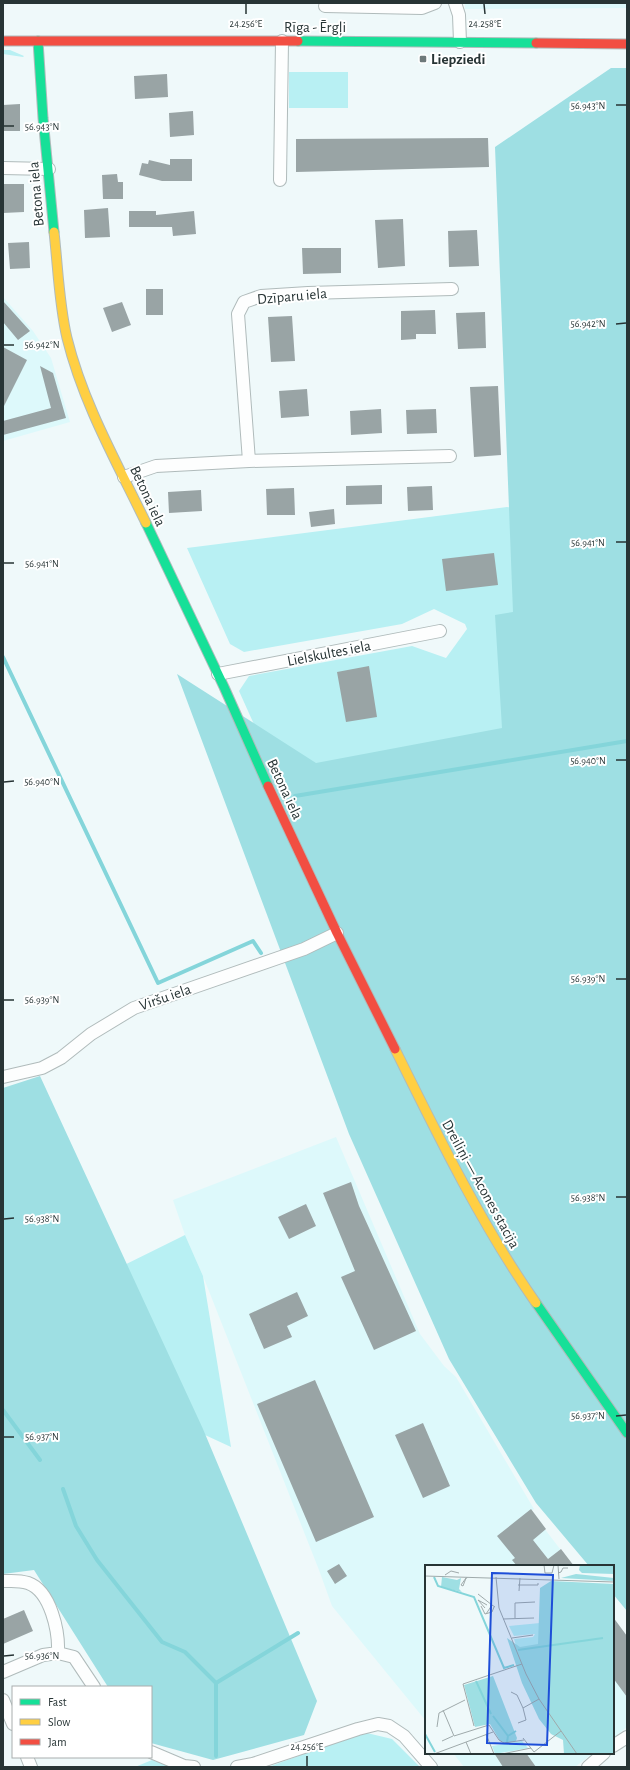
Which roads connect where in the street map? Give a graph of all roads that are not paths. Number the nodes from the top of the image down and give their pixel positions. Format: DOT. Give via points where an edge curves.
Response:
graph roads {
  1 [pos="435,3"];
  2 [pos="455,3"];
  3 [pos="324,6"];
  4 [pos="3,41"];
  5 [pos="38,41"];
  6 [pos="282,41"];
  7 [pos="460,42"];
  8 [pos="627,44"];
  9 [pos="3,168"];
  10 [pos="49,170"];
  11 [pos="280,180"];
  12 [pos="452,289"];
  13 [pos="450,456"];
  14 [pos="249,461"];
  15 [pos="124,478"];
  16 [pos="440,631"];
  17 [pos="218,674"];
  18 [pos="337,933"];
  19 [pos="3,1077"];
  20 [pos="627,1433"];
  21 [pos="3,1581"];
  22 [pos="58,1653"];
  23 [pos="3,1672"];
  24 [pos="93,1686"];
  25 [pos="3,1700"];
  26 [pos="12,1722"];
  27 [pos="627,1737"];
  28 [pos="614,1745"];
  29 [pos="152,1752"];
  30 [pos="603,1754"];
  31 [pos="194,1767"];
  32 [pos="237,1767"];
  33 [pos="431,1767"];
  34 [pos="588,1767"];
  1 -- 3 [label="street" via="422,8"];
  2 -- 7 [label="street" via="459,15"];
  4 -- 5 [label="main road, Rīga - Ērgļi"];
  5 -- 6 [label="main road, Rīga - Ērgļi"];
  5 -- 10 [label="main road, Betona iela"];
  6 -- 7 [label="main road, Rīga - Ērgļi"];
  6 -- 11 [label="street"];
  7 -- 8 [label="main road, Rīga - Ērgļi"];
  9 -- 10 [label="street"];
  10 -- 15 [label="main road, Betona iela" via="56,261 67,337 93,413"];
  12 -- 14 [label="street, Dzīparu iela" via="308,293 261,296 244,302 238,314"];
  13 -- 14 [label="street"];
  14 -- 15 [label="street" via="156,466"];
  15 -- 17 [label="main road, Betona iela"];
  16 -- 17 [label="street, Lielskultes iela"];
  17 -- 18 [label="main road, Betona iela"];
  18 -- 19 [label="street, Viršu iela" via="304,949 134,1008 91,1034 61,1058 42,1068"];
  18 -- 20 [label="main road, Dreiliņi — Acones stacija" via="448,1155 496,1241 527,1290"];
  21 -- 22 [label="street" via="29,1584 39,1590 54,1619 59,1641"];
  22 -- 23 [label="street" via="43,1655"];
  22 -- 24 [label="street" via="74,1657"];
  25 -- 26 [label="street"];
  27 -- 28 [label="street"];
  29 -- 31 [label="street" via="184,1766"];
  30 -- 34 [label="street"];
  32 -- 33 [label="street" via="378,1724 389,1726 404,1736"];
}
